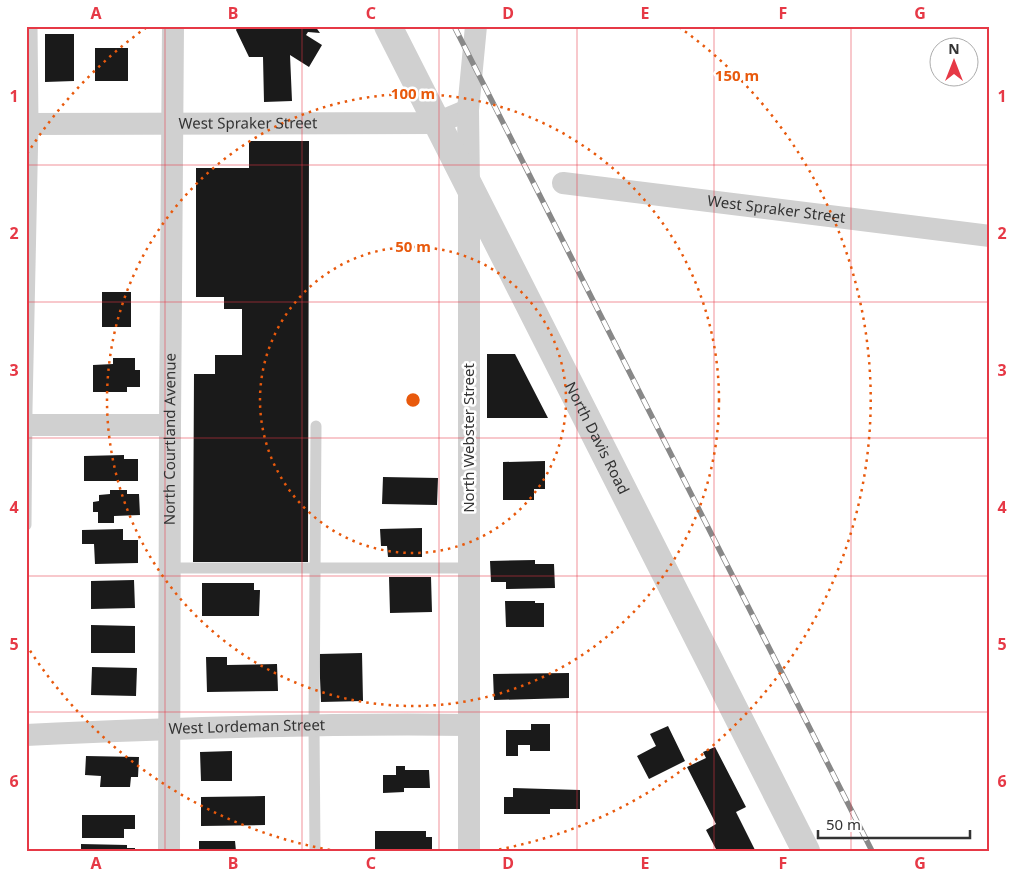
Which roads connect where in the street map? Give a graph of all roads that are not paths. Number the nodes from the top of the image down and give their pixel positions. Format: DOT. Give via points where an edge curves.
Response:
graph roads {
  1 [pos="32,26"];
  2 [pos="173,26"];
  3 [pos="388,26"];
  4 [pos="476,26"];
  5 [pos="468,110"];
  6 [pos="437,123"];
  7 [pos="30,124"];
  8 [pos="173,124"];
  9 [pos="563,183"];
  10 [pos="469,187"];
  11 [pos="990,236"];
  12 [pos="26,425"];
  13 [pos="170,425"];
  14 [pos="316,426"];
  15 [pos="26,525"];
  16 [pos="170,568"];
  17 [pos="315,568"];
  18 [pos="469,568"];
  19 [pos="469,725"];
  20 [pos="314,726"];
  21 [pos="170,728"];
  22 [pos="26,735"];
  23 [pos="169,851"];
  24 [pos="315,851"];
  25 [pos="469,851"];
  26 [pos="806,851"];
  1 -- 7 [label="lane"];
  2 -- 8 [label="street, North Courtland Avenue"];
  3 -- 6 [label="street, North Davis Road"];
  4 -- 5 [label="street, North Webster Street"];
  5 -- 6 [label="street, West Spraker Street"];
  5 -- 10 [label="street, North Webster Street"];
  6 -- 8 [label="street, West Spraker Street"];
  6 -- 10 [label="street, North Davis Road"];
  7 -- 8 [label="street, West Spraker Street"];
  7 -- 12 [label="lane"];
  8 -- 13 [label="street, North Courtland Avenue"];
  9 -- 11 [label="street, West Spraker Street"];
  10 -- 18 [label="street, North Webster Street"];
  10 -- 26 [label="street, North Davis Road"];
  12 -- 13 [label="street"];
  12 -- 15 [label="lane"];
  13 -- 16 [label="street, North Courtland Avenue"];
  14 -- 17 [label="lane"];
  16 -- 17 [label="lane"];
  16 -- 21 [label="street, North Courtland Avenue"];
  17 -- 18 [label="lane"];
  17 -- 20 [label="lane"];
  18 -- 19 [label="street, North Webster Street"];
  19 -- 20 [label="street, West Lordeman Street"];
  19 -- 25 [label="street, North Webster Street"];
  20 -- 21 [label="street, West Lordeman Street"];
  20 -- 24 [label="lane"];
  21 -- 22 [label="street, West Lordeman Street"];
  21 -- 23 [label="street, North Courtland Avenue"];
}
